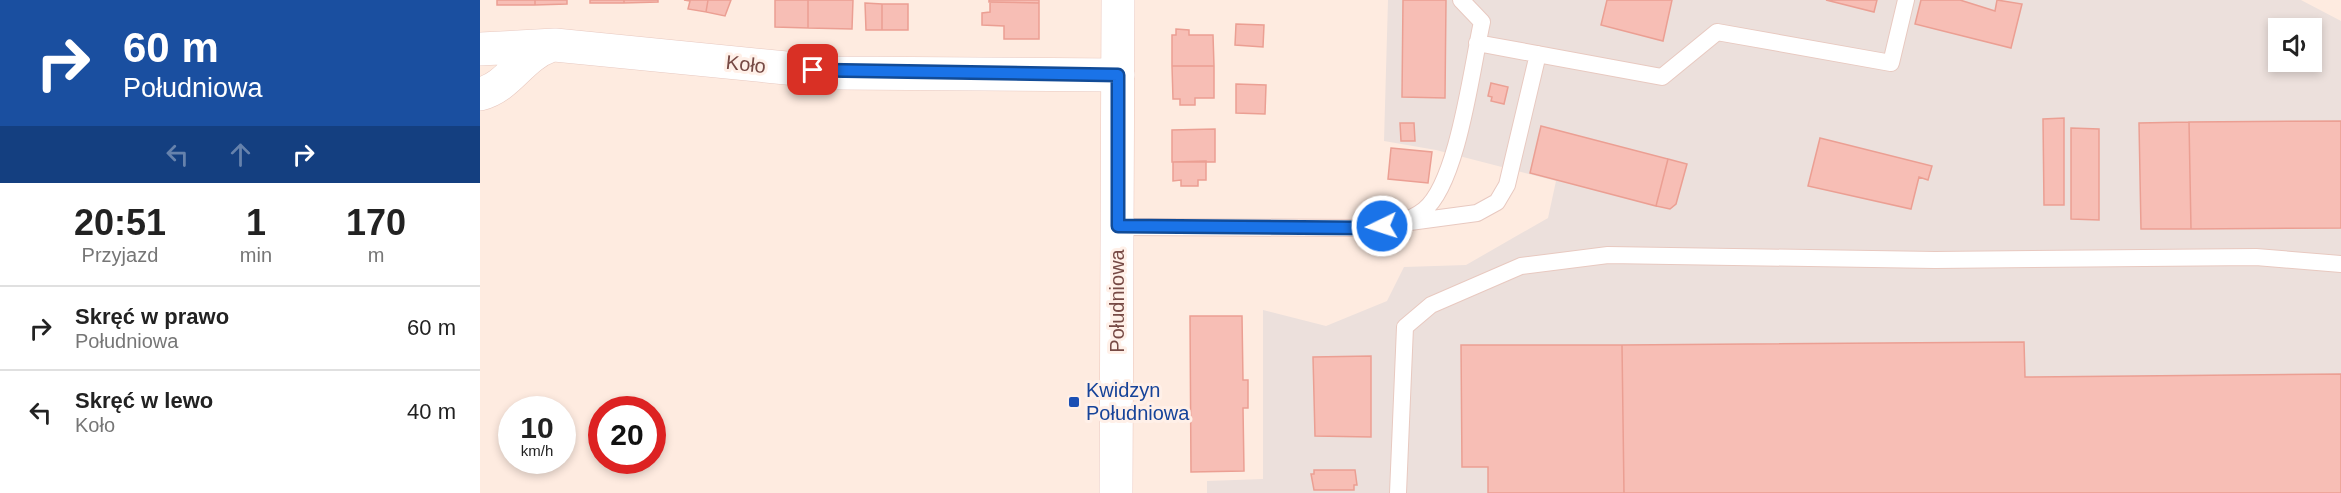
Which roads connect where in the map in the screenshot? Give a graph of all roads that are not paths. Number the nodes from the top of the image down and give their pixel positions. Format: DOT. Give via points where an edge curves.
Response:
graph roads {
  1 [pos="1118,0"];
  2 [pos="1461,0"];
  3 [pos="1906,0"];
  4 [pos="1478,43"];
  5 [pos="555,45"];
  6 [pos="480,48"];
  7 [pos="1538,54"];
  8 [pos="1118,75"];
  9 [pos="480,94"];
  10 [pos="1401,224"];
  11 [pos="1118,226"];
  12 [pos="2341,264"];
  13 [pos="1116,493"];
  14 [pos="1398,493"];
  1 -- 8 [label="street, Południowa"];
  2 -- 4 [label="lane" via="1482,22"];
  3 -- 7 [label="lane" via="1891,63 1717,32 1662,77"];
  4 -- 7 [label="lane"];
  4 -- 10 [label="lane" via="1453,156 1442,186 1426,209"];
  5 -- 6 [label="street, Koło"];
  5 -- 8 [label="street, Koło" via="837,73"];
  5 -- 9 [label="street" via="532,54 499,86"];
  7 -- 10 [label="lane" via="1507,185 1497,202 1476,213"];
  8 -- 11 [label="street, Południowa"];
  10 -- 11 [label="lane" via="1364,228"];
  11 -- 13 [label="street, Południowa"];
  12 -- 14 [label="lane" via="2256,256 1935,260 1608,255 1521,266 1431,305 1405,327"];
}
